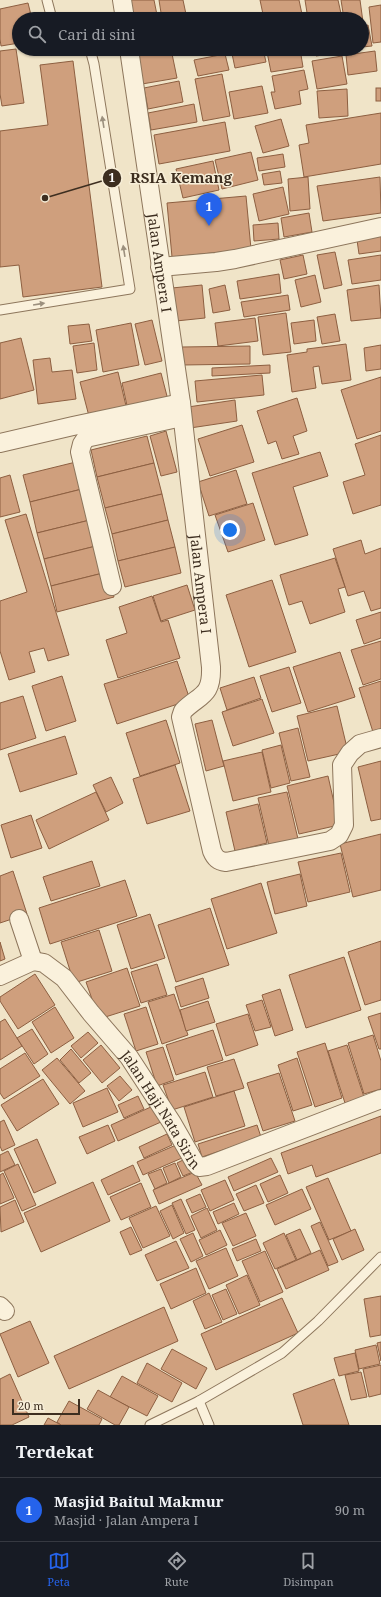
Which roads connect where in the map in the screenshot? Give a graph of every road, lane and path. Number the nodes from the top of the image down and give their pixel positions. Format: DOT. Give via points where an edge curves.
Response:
graph roads {
  1 [pos="47,0"];
  2 [pos="122,0"];
  3 [pos="50,12"];
  4 [pos="124,12"];
  5 [pos="92,56"];
  6 [pos="130,56"];
  7 [pos="381,227"];
  8 [pos="160,267"];
  9 [pos="0,310"];
  10 [pos="182,410"];
  11 [pos="0,443"];
  12 [pos="112,586"];
  13 [pos="381,738"];
  14 [pos="19,919"];
  15 [pos="33,961"];
  16 [pos="0,976"];
  17 [pos="381,1100"];
  18 [pos="381,1257"];
  19 [pos="199,1401"];
  20 [pos="150,1425"];
  21 [pos="209,1425"];
  1 -- 3 [label="lane"];
  2 -- 4 [label="street"];
  9 -- 5 [label="lane, one-way" via="130,289"];
  6 -- 8 [label="street, Jalan Ampera I"];
  7 -- 8 [label="street" via="235,259"];
  8 -- 10 [label="street, Jalan Ampera I"];
  10 -- 11 [label="street" via="73,426"];
  10 -- 12 [label="street" via="86,438 82,444 80,452"];
  10 -- 13 [label="street, Jalan Ampera I" via="211,676 203,696 182,711 181,717 215,857 226,862 330,841 338,835 344,825 342,765 360,744"];
  14 -- 15 [label="street"];
  15 -- 16 [label="street"];
  15 -- 17 [label="street, Jalan Haji Nata Sirin" via="44,963 64,978 129,1057 199,1167 208,1166"];
  18 -- 19 [label="lane" via="318,1321 282,1353"];
  19 -- 20 [label="lane"];
  19 -- 21 [label="lane"];
}
